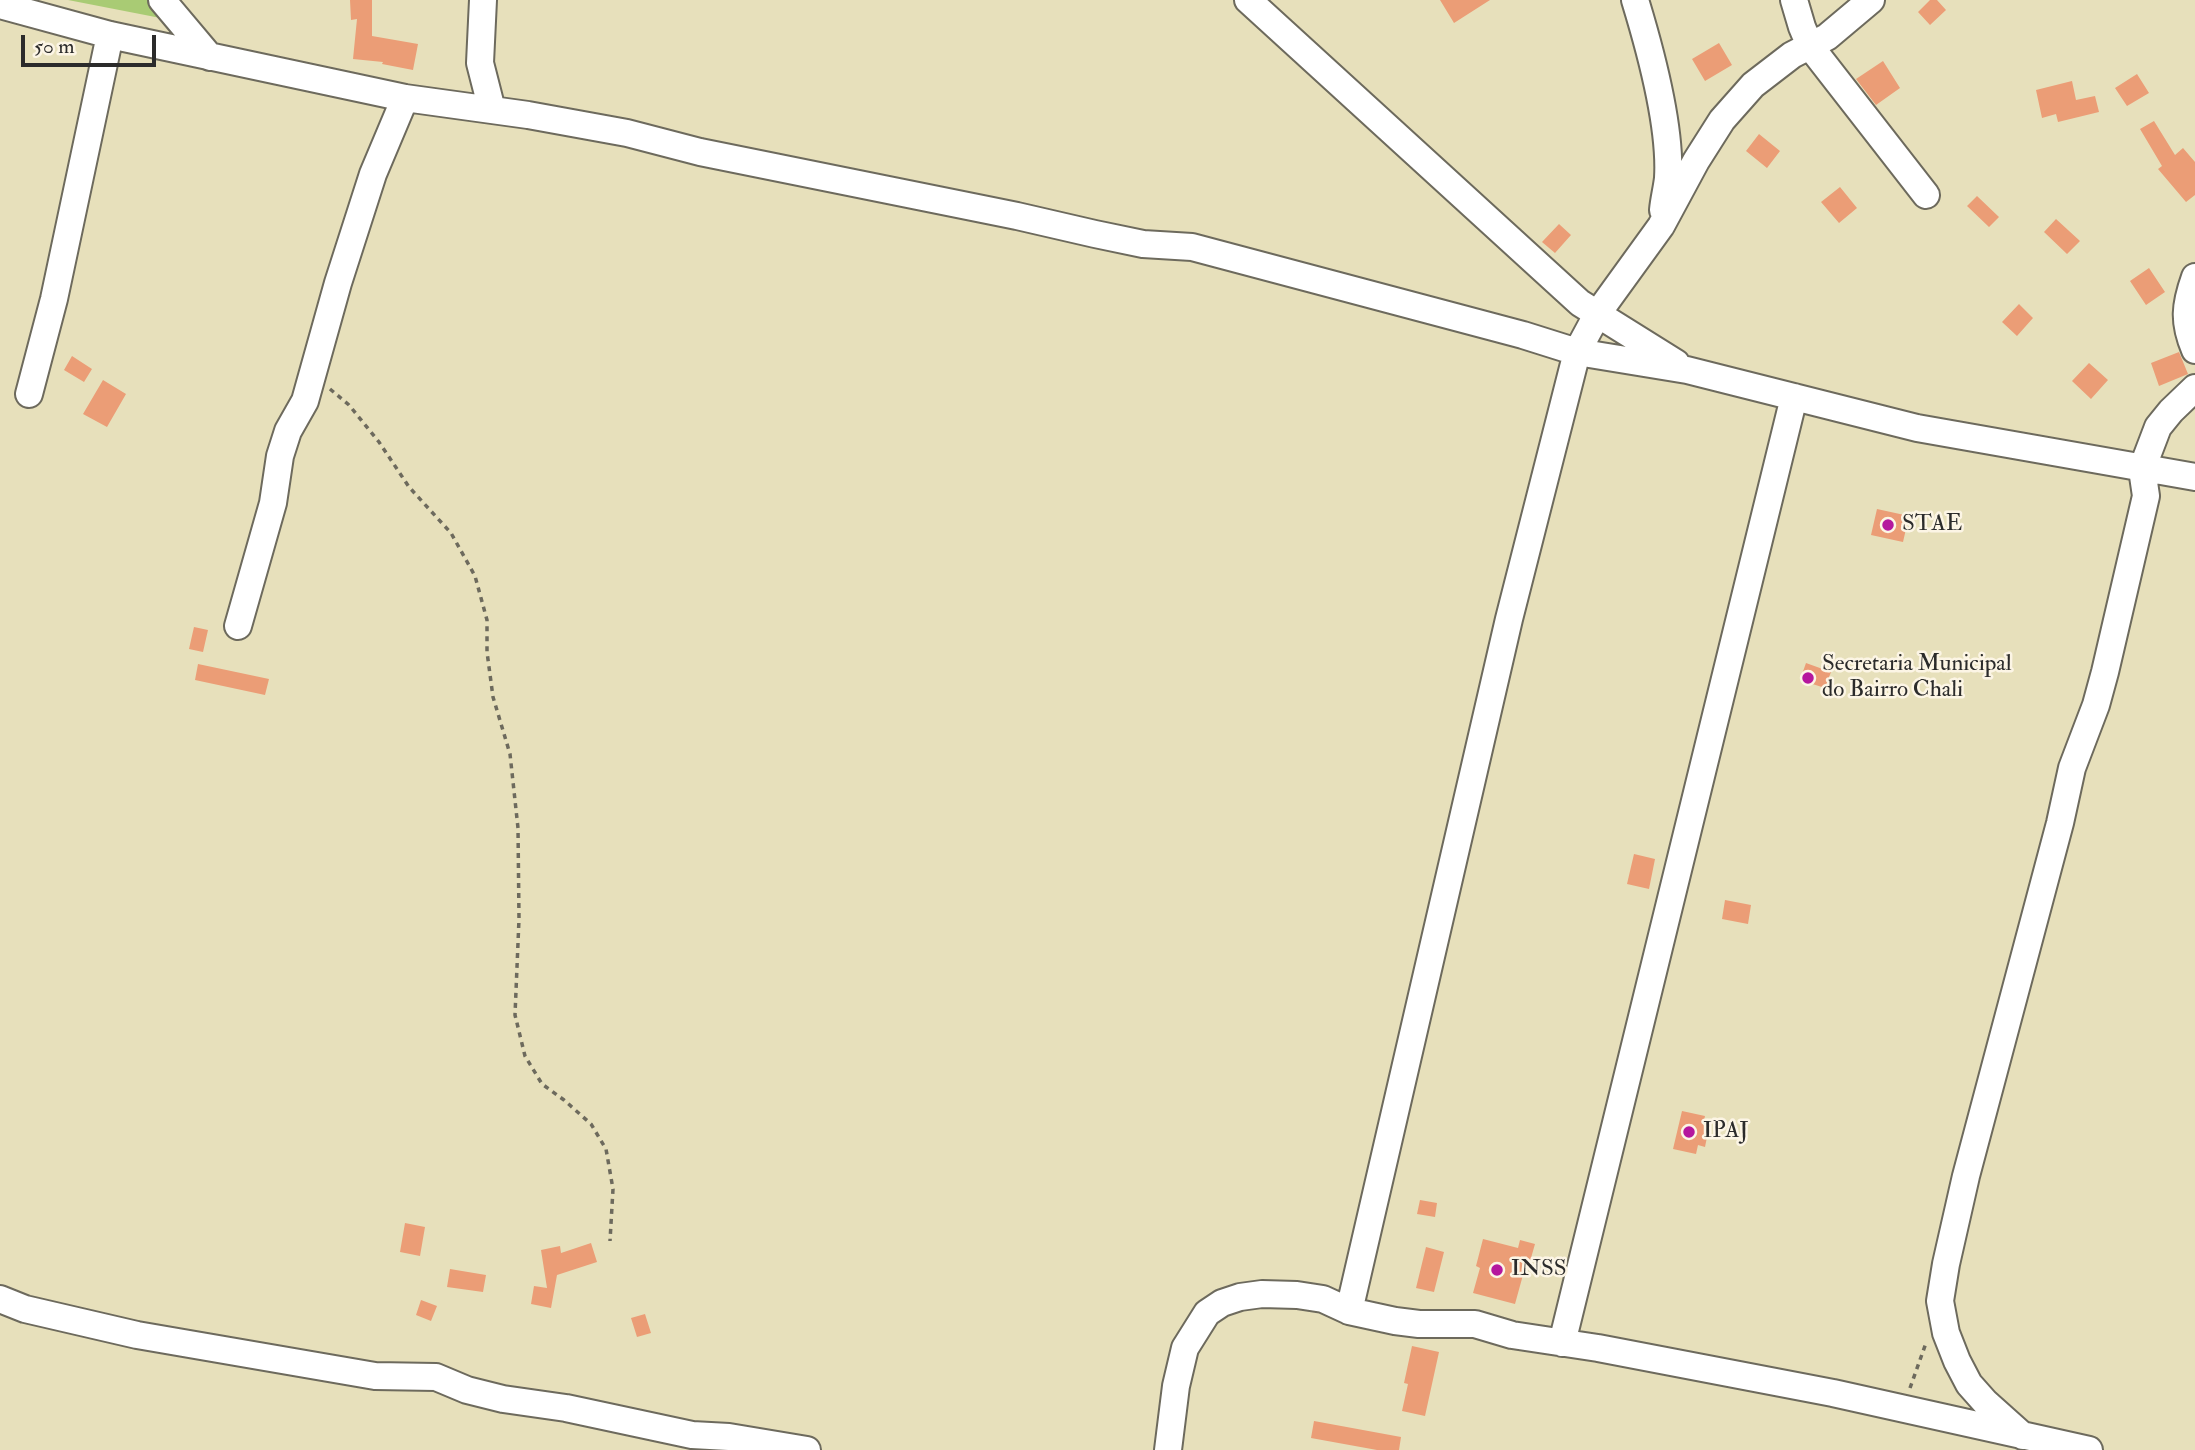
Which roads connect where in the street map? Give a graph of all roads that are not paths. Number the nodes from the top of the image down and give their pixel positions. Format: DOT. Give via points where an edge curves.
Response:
graph roads {
  1 [pos="162,0"];
  2 [pos="484,0"];
  3 [pos="1248,0"];
  4 [pos="1635,0"];
  5 [pos="1794,0"];
  6 [pos="1871,0"];
  7 [pos="0,5"];
  8 [pos="110,35"];
  9 [pos="1810,46"];
  10 [pos="210,57"];
  11 [pos="480,63"];
  12 [pos="405,97"];
  13 [pos="445,102"];
  14 [pos="492,110"];
  15 [pos="1926,195"];
  16 [pos="1661,226"];
  17 [pos="2195,277"];
  18 [pos="1598,313"];
  19 [pos="2195,350"];
  20 [pos="1577,352"];
  21 [pos="1687,369"];
  22 [pos="2195,388"];
  23 [pos="29,394"];
  24 [pos="1794,397"];
  25 [pos="2143,469"];
  26 [pos="2195,477"];
  27 [pos="238,626"];
  28 [pos="0,1299"];
  29 [pos="1349,1311"];
  30 [pos="1562,1343"];
  31 [pos="2023,1436"];
  32 [pos="807,1450"];
  33 [pos="1168,1450"];
  34 [pos="2089,1450"];
  1 -- 10 [label="street"];
  2 -- 11 [label="street"];
  3 -- 18 [label="street" via="1580,303"];
  4 -- 16 [label="street" via="1665,130 1668,176"];
  5 -- 9 [label="street"];
  6 -- 9 [label="street"];
  7 -- 8 [label="street"];
  8 -- 10 [label="street"];
  8 -- 23 [label="street"];
  9 -- 15 [label="street"];
  9 -- 16 [label="street" via="1753,85 1722,120"];
  10 -- 12 [label="street"];
  11 -- 13 [label="street"];
  11 -- 14 [label="street"];
  12 -- 13 [label="street"];
  12 -- 27 [label="street" via="373,174 305,401 280,456 272,503"];
  13 -- 14 [label="street"];
  14 -- 20 [label="street" via="626,133 1143,244 1192,247"];
  16 -- 18 [label="street"];
  17 -- 19 [label="street" via="2186,316"];
  18 -- 20 [label="street"];
  18 -- 21 [label="street"];
  20 -- 21 [label="street"];
  20 -- 29 [label="street" via="1509,619"];
  21 -- 24 [label="street"];
  22 -- 25 [label="street" via="2158,427"];
  24 -- 25 [label="street" via="1917,428"];
  24 -- 30 [label="street"];
  25 -- 26 [label="street"];
  25 -- 31 [label="street" via="2146,496 2105,672 2072,768 1966,1176 1940,1301 1946,1333 1969,1384"];
  28 -- 32 [label="street" via="137,1335 375,1376 436,1377 503,1399 692,1435"];
  29 -- 30 [label="street" via="1419,1324 1475,1324"];
  29 -- 33 [label="street" via="1323,1299 1262,1294 1222,1303 1207,1313 1185,1348"];
  30 -- 31 [label="street" via="1833,1393"];
  31 -- 34 [label="street"];
}
